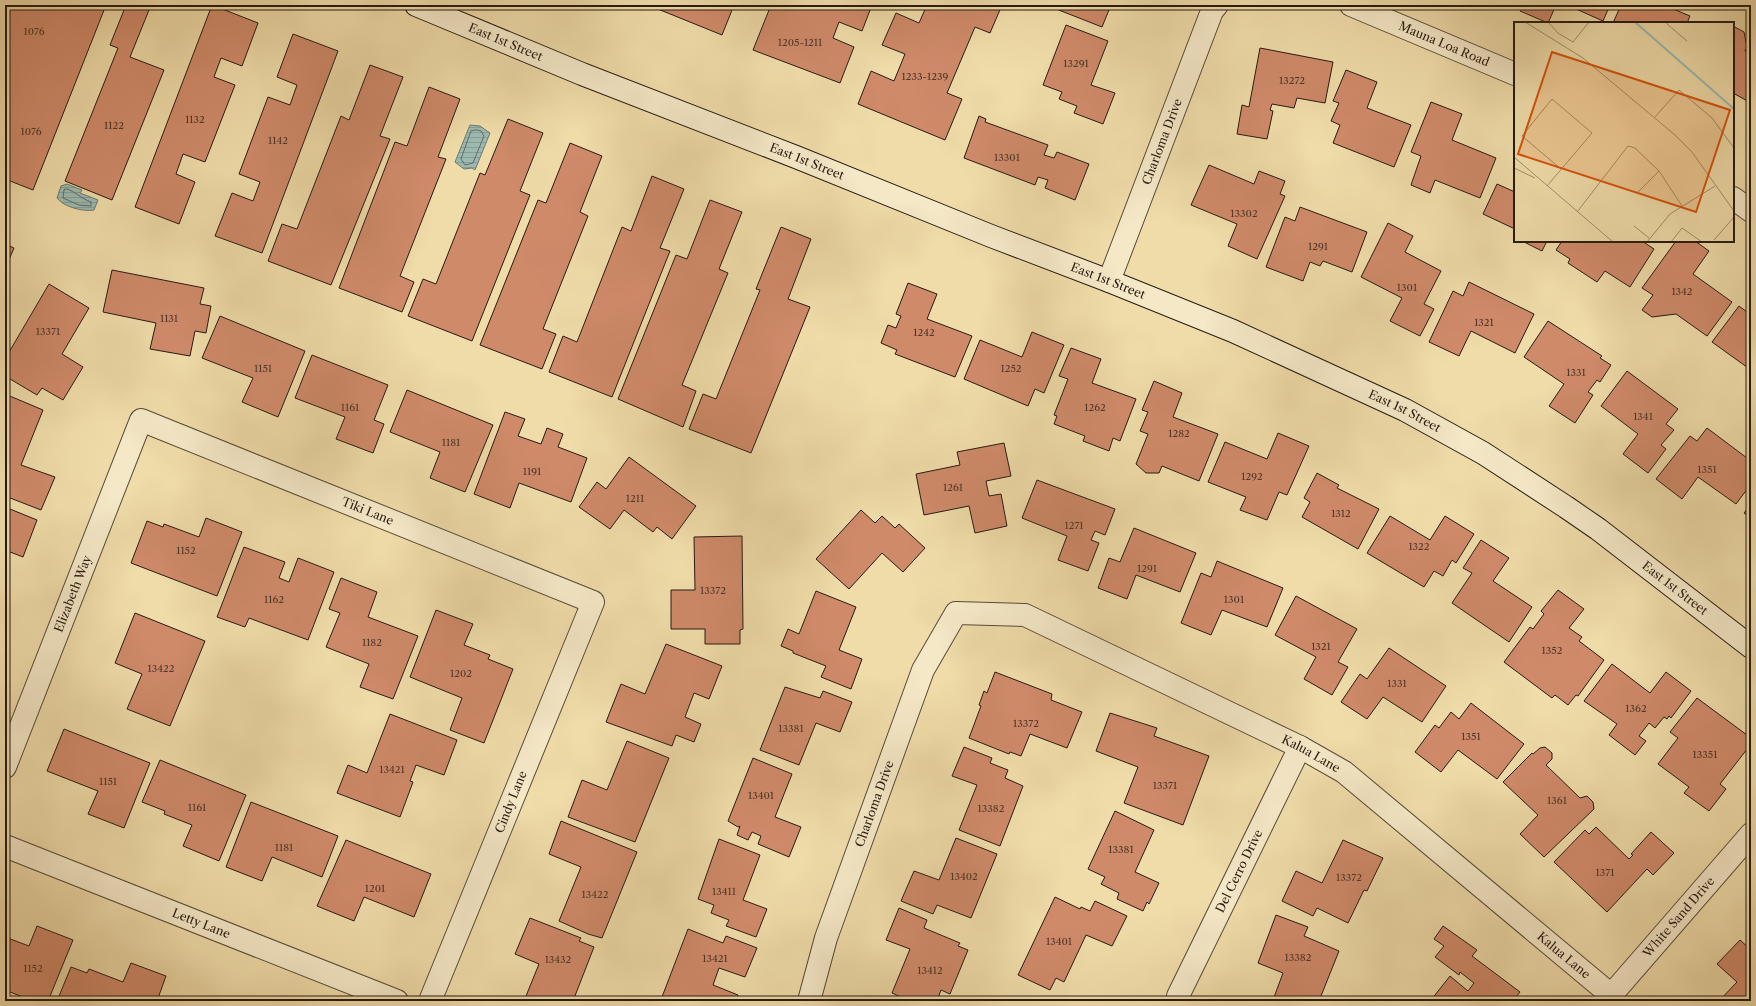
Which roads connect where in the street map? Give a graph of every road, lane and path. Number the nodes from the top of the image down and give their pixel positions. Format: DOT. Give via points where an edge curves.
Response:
graph roads {
  1 [pos="416,5"];
  2 [pos="1217,5"];
  3 [pos="1351,5"];
  4 [pos="1514,74"];
  5 [pos="1734,199"];
  6 [pos="1751,211"];
  7 [pos="1109,281"];
  8 [pos="141,420"];
  9 [pos="593,602"];
  10 [pos="956,613"];
  11 [pos="1751,647"];
  12 [pos="1300,747"];
  13 [pos="5,767"];
  14 [pos="1751,834"];
  15 [pos="5,846"];
  16 [pos="1178,996"];
  17 [pos="1609,998"];
  18 [pos="397,1001"];
  19 [pos="430,1001"];
  20 [pos="809,1001"];
  1 -- 7 [label="street, East 1st Street" via="582,74"];
  2 -- 7 [label="street, Charloma Drive" via="1212,11"];
  3 -- 4 [label="street, Mauna Loa Road"];
  5 -- 6 [label="street"];
  7 -- 11 [label="street, East 1st Street" via="1233,331 1343,380 1405,410 1483,453 1598,529"];
  8 -- 9 [label="street, Tiki Lane"];
  8 -- 13 [label="street, Elizabeth Way"];
  9 -- 19 [label="street, Cindy Lane"];
  10 -- 12 [label="street, Kalua Lane" via="1025,615"];
  10 -- 20 [label="street, Charloma Drive" via="923,670 826,938"];
  12 -- 16 [label="street, Del Cerro Drive"];
  12 -- 17 [label="street, Kalua Lane" via="1344,772"];
  14 -- 17 [label="street, White Sand Drive"];
  15 -- 18 [label="street, Letty Lane"];
}
